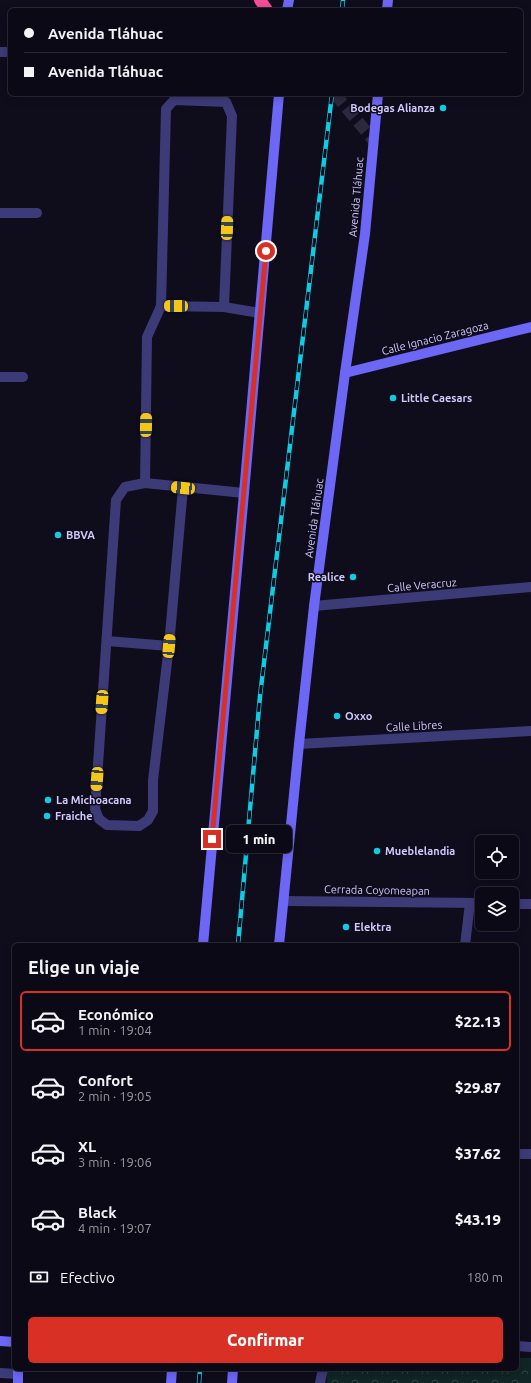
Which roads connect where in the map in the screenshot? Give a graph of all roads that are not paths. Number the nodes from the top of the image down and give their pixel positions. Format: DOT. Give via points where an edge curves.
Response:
graph roads {
  1 [pos="279,96"];
  2 [pos="378,96"];
  3 [pos="0,213"];
  4 [pos="37,213"];
  5 [pos="161,306"];
  6 [pos="224,307"];
  7 [pos="260,313"];
  8 [pos="531,327"];
  9 [pos="345,373"];
  10 [pos="0,377"];
  11 [pos="23,377"];
  12 [pos="144,484"];
  13 [pos="183,488"];
  14 [pos="244,493"];
  15 [pos="531,587"];
  16 [pos="314,606"];
  17 [pos="107,641"];
  18 [pos="169,646"];
  19 [pos="531,731"];
  20 [pos="299,744"];
  21 [pos="284,901"];
  22 [pos="470,903"];
  23 [pos="475,903"];
  24 [pos="519,904"];
  25 [pos="531,904"];
  26 [pos="202,943"];
  27 [pos="280,943"];
  28 [pos="465,943"];
  29 [pos="519,1154"];
  30 [pos="531,1154"];
  31 [pos="0,1341"];
  32 [pos="12,1342"];
  33 [pos="519,1346"];
  34 [pos="531,1347"];
  35 [pos="172,1371"];
  36 [pos="233,1371"];
  37 [pos="323,1371"];
  38 [pos="0,1373"];
  39 [pos="18,1375"];
  40 [pos="171,1383"];
  41 [pos="232,1383"];
  42 [pos="320,1383"];
  1 -- 7 [label="main road"];
  2 -- 9 [label="main road, Avenida Tláhuac" via="365,234"];
  3 -- 4 [label="street"];
  5 -- 6 [label="street"];
  5 -- 6 [label="street" via="166,109 174,100 226,102 232,116"];
  5 -- 12 [label="street" via="148,338"];
  6 -- 7 [label="street"];
  7 -- 14 [label="main road"];
  8 -- 9 [label="main road, Calle Ignacio Zaragoza"];
  9 -- 16 [label="main road, Avenida Tláhuac"];
  10 -- 11 [label="street"];
  12 -- 13 [label="street"];
  12 -- 17 [label="street" via="125,487 116,500"];
  13 -- 14 [label="street"];
  13 -- 18 [label="street"];
  14 -- 26 [label="main road"];
  15 -- 16 [label="street, Calle Veracruz"];
  16 -- 20 [label="main road, Avenida Tláhuac"];
  17 -- 18 [label="street"];
  17 -- 18 [label="street" via="95,809 98,820 107,825 139,826 148,820 153,811 153,780"];
  19 -- 20 [label="street, Calle Libres"];
  20 -- 21 [label="main road, Avenida Tláhuac"];
  21 -- 22 [label="street, Cerrada Coyomeapan"];
  21 -- 27 [label="main road, Avenida Tláhuac"];
  22 -- 23 [label="street, Cerrada Coyomeapan"];
  22 -- 28 [label="street"];
  24 -- 25 [label="street"];
  29 -- 30 [label="street"];
  31 -- 32 [label="main road"];
  33 -- 34 [label="street"];
  35 -- 40 [label="main road"];
  36 -- 41 [label="main road"];
  37 -- 42 [label="street"];
  38 -- 39 [label="street"];
}
